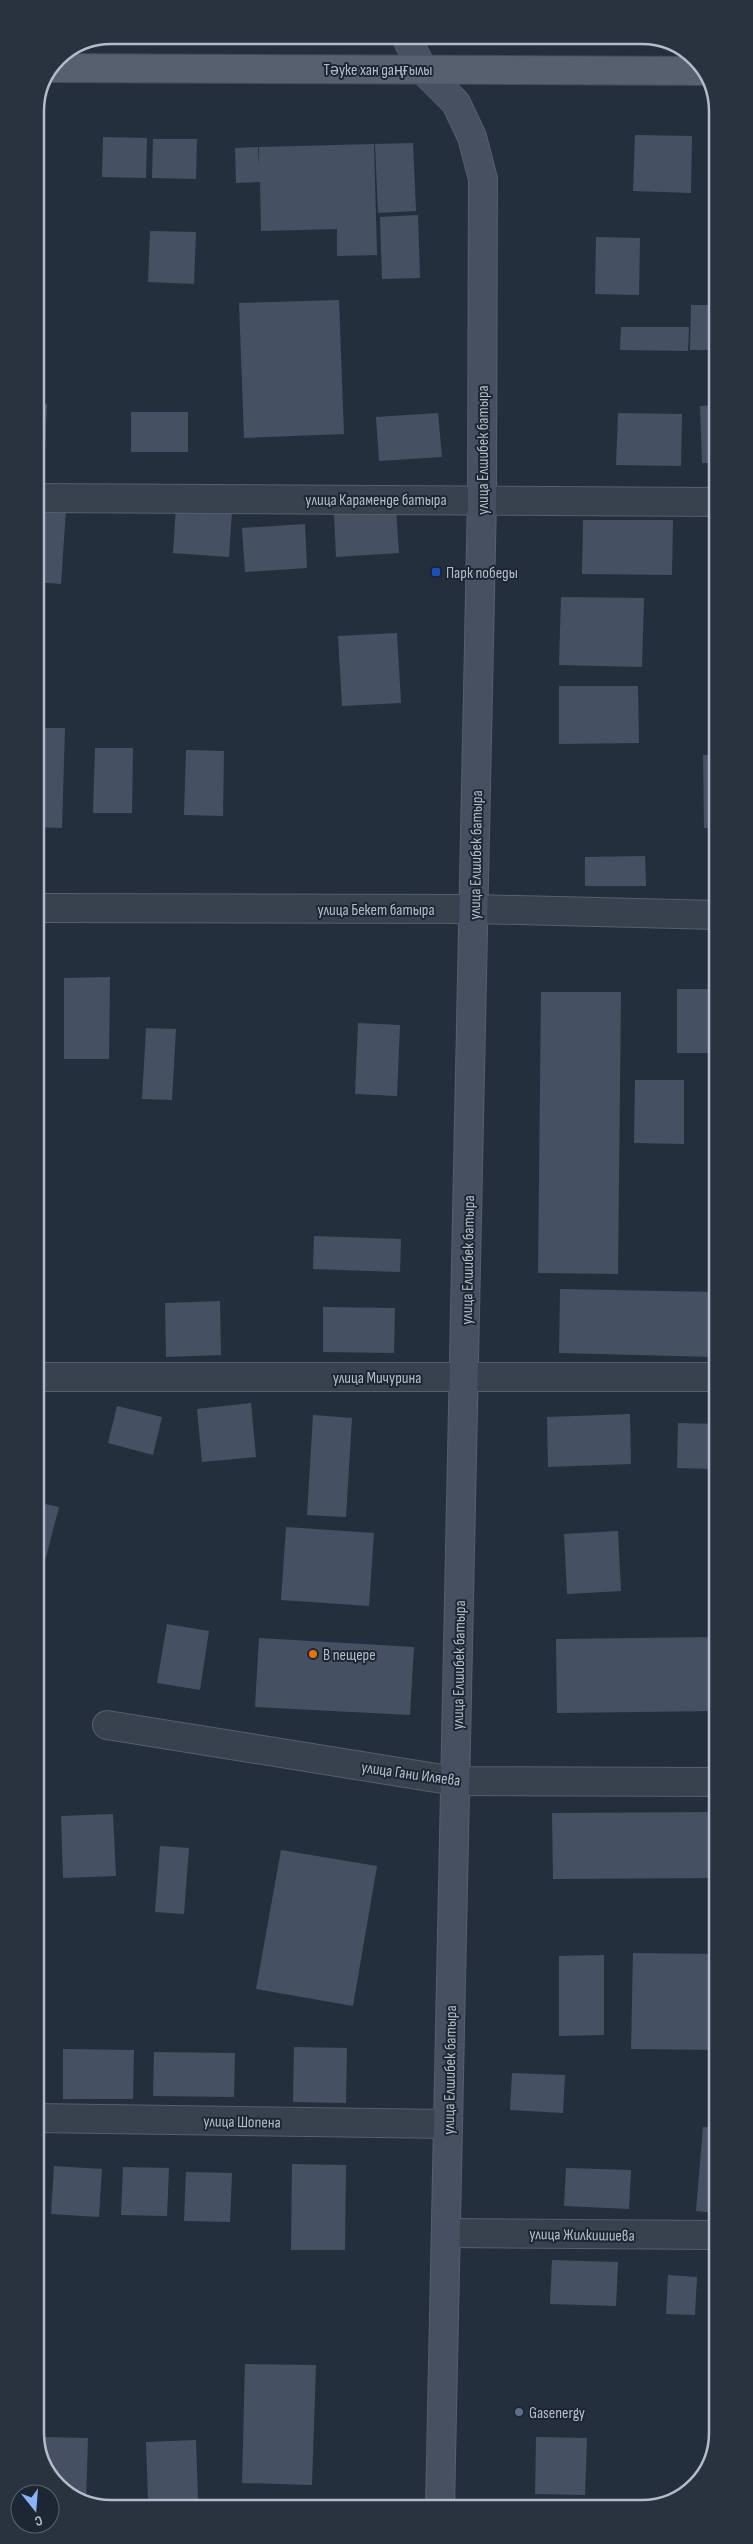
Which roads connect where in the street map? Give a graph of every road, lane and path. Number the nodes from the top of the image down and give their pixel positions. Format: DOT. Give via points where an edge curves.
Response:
graph roads {
  1 [pos="410,44"];
  2 [pos="59,68"];
  3 [pos="423,70"];
  4 [pos="696,71"];
  5 [pos="44,498"];
  6 [pos="482,499"];
  7 [pos="709,502"];
  8 [pos="44,908"];
  9 [pos="474,909"];
  10 [pos="709,915"];
  11 [pos="44,1377"];
  12 [pos="464,1377"];
  13 [pos="709,1377"];
  14 [pos="107,1725"];
  15 [pos="455,1781"];
  16 [pos="709,1782"];
  17 [pos="44,2118"];
  18 [pos="448,2124"];
  19 [pos="446,2232"];
  20 [pos="709,2235"];
  21 [pos="440,2500"];
  1 -- 3 [label="main road, улица Елшибек батыра"];
  2 -- 3 [label="main road, Тәуке хан даңғылы"];
  3 -- 4 [label="main road, Тәуке хан даңғылы"];
  3 -- 6 [label="main road, улица Елшибек батыра" via="456,103 472,137 483,179"];
  5 -- 6 [label="street, улица Караменде батыра"];
  6 -- 7 [label="street, улица Караменде батыра"];
  6 -- 9 [label="main road, улица Елшибек батыра"];
  8 -- 9 [label="street, улица Бекет батыра"];
  9 -- 10 [label="street, улица Бекет батыра"];
  9 -- 12 [label="main road, улица Елшибек батыра"];
  11 -- 12 [label="street, улица Мичурина"];
  12 -- 13 [label="street, улица Мичурина"];
  12 -- 15 [label="main road, улица Елшибек батыра"];
  14 -- 15 [label="street, улица Гани Иляева"];
  15 -- 16 [label="street, улица Гани Иляева"];
  15 -- 18 [label="main road, улица Елшибек батыра"];
  17 -- 18 [label="street, улица Шопена"];
  18 -- 19 [label="main road, улица Елшибек батыра"];
  19 -- 20 [label="street, улица Жилкишиева"];
  19 -- 21 [label="main road, улица Елшибек батыра"];
}
